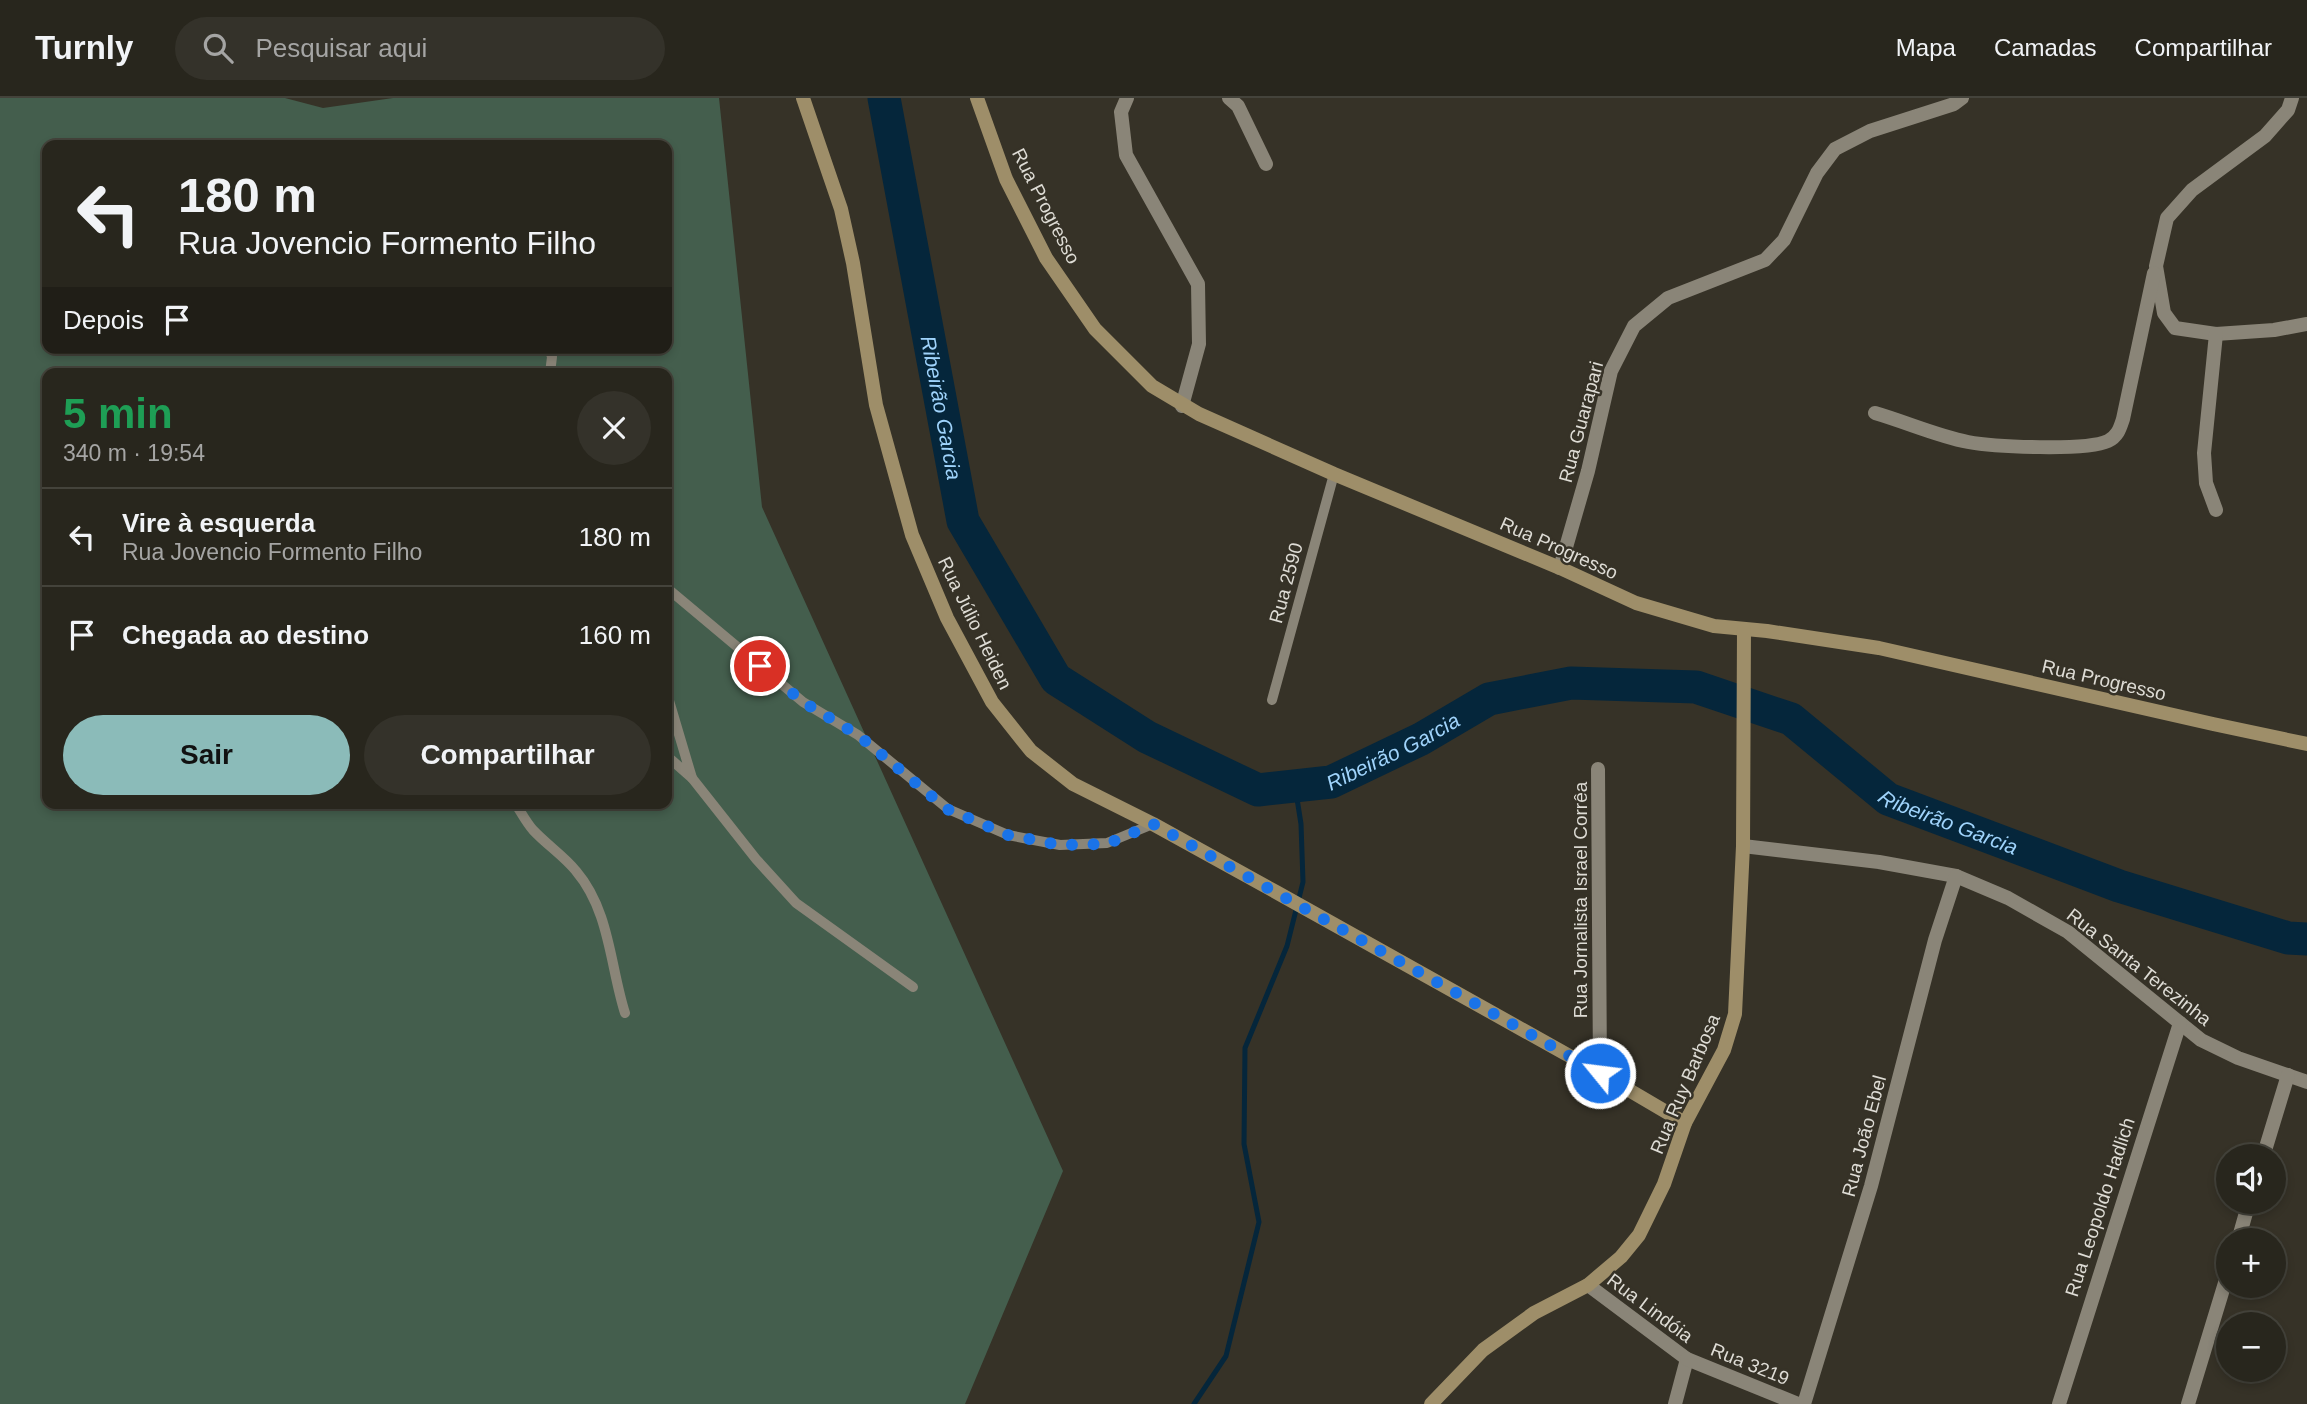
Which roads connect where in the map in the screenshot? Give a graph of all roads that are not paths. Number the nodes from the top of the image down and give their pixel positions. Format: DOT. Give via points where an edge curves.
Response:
graph roads {
  1 [pos="803,98"];
  2 [pos="977,98"];
  3 [pos="1127,98"];
  4 [pos="1229,98"];
  5 [pos="1962,98"];
  6 [pos="2292,98"];
  7 [pos="1266,164"];
  8 [pos="2156,266"];
  9 [pos="2307,324"];
  10 [pos="2216,334"];
  11 [pos="1182,406"];
  12 [pos="1875,413"];
  13 [pos="1335,474"];
  14 [pos="2216,510"];
  15 [pos="1560,568"];
  16 [pos="672,592"];
  17 [pos="1744,629"];
  18 [pos="1272,700"];
  19 [pos="672,711"];
  20 [pos="2307,744"];
  21 [pos="672,760"];
  22 [pos="1598,769"];
  23 [pos="692,778"];
  24 [pos="519,809"];
  25 [pos="1153,824"];
  26 [pos="1743,846"];
  27 [pos="1956,876"];
  28 [pos="913,987"];
  29 [pos="625,1013"];
  30 [pos="2180,1023"];
  31 [pos="1600,1073"];
  32 [pos="2288,1075"];
  33 [pos="2307,1082"];
  34 [pos="1685,1123"];
  35 [pos="2267,1144"];
  36 [pos="1588,1285"];
  37 [pos="2220,1298"];
  38 [pos="1687,1359"];
  39 [pos="1432,1404"];
  40 [pos="1675,1404"];
  41 [pos="1798,1404"];
  42 [pos="1804,1404"];
  43 [pos="2059,1404"];
  44 [pos="2188,1404"];
  1 -- 25 [label="street, Rua Júlio Heiden" via="844,223 884,443 912,535 947,618 992,702 1031,751 1073,784"];
  2 -- 11 [label="street, Rua Progresso" via="1006,179 1046,258 1095,329 1152,386"];
  3 -- 11 [label="street" via="1121,113 1126,155 1198,284 1199,344"];
  4 -- 7 [label="street" via="1238,106"];
  5 -- 15 [label="street, Rua Guarapari" via="1870,131 1835,149 1817,173 1784,240 1765,260 1668,298 1634,326 1611,371"];
  6 -- 8 [label="street" via="2288,110 2265,136 2192,190 2167,218"];
  8 -- 10 [label="street" via="2164,313 2175,328"];
  8 -- 12 [label="street" via="2123,419 2117,434 2107,442 2031,447 1969,442"];
  9 -- 10 [label="street"];
  10 -- 14 [label="street" via="2204,453 2206,483"];
  11 -- 13 [label="street, Rua Progresso"];
  13 -- 15 [label="street, Rua Progresso"];
  13 -- 18 [label="lane, Rua 2590"];
  15 -- 17 [label="street, Rua Progresso" via="1636,603 1714,626"];
  16 -- 25 [label="lane" via="803,702 858,735 947,809 1008,835 1060,845 1107,844"];
  17 -- 20 [label="street, Rua Progresso" via="1879,648"];
  17 -- 26 [label="street, Rua Ruy Barbosa"];
  19 -- 23 [label="lane"];
  21 -- 23 [label="lane"];
  22 -- 31 [label="street, Rua Jornalista Israel Corrêa"];
  23 -- 28 [label="lane" via="796,903"];
  24 -- 29 [label="lane" via="532,829 577,872 598,907"];
  25 -- 31 [label="street, Rua Júlio Heiden"];
  26 -- 27 [label="street, Rua Santa Terezinha"];
  26 -- 34 [label="street, Rua Ruy Barbosa" via="1735,1014 1724,1049"];
  27 -- 30 [label="street, Rua Santa Terezinha" via="2008,898 2068,932"];
  27 -- 42 [label="street, Rua João Ebel" via="1871,1185"];
  30 -- 32 [label="street, Rua Santa Terezinha" via="2201,1040 2238,1058"];
  30 -- 43 [label="street, Rua Leopoldo Hadlich"];
  31 -- 34 [label="street, Rua Júlio Heiden"];
  32 -- 33 [label="street, Rua Santa Terezinha"];
  32 -- 35 [label="street"];
  34 -- 36 [label="street, Rua Ruy Barbosa" via="1664,1184 1639,1235"];
  36 -- 38 [label="street, Rua Lindóia"];
  36 -- 39 [label="street, Rua Ruy Barbosa" via="1534,1313 1483,1350"];
  37 -- 44 [label="street"];
  38 -- 40 [label="street, Rua Lindóia"];
  38 -- 41 [label="street, Rua 3219"];
}
